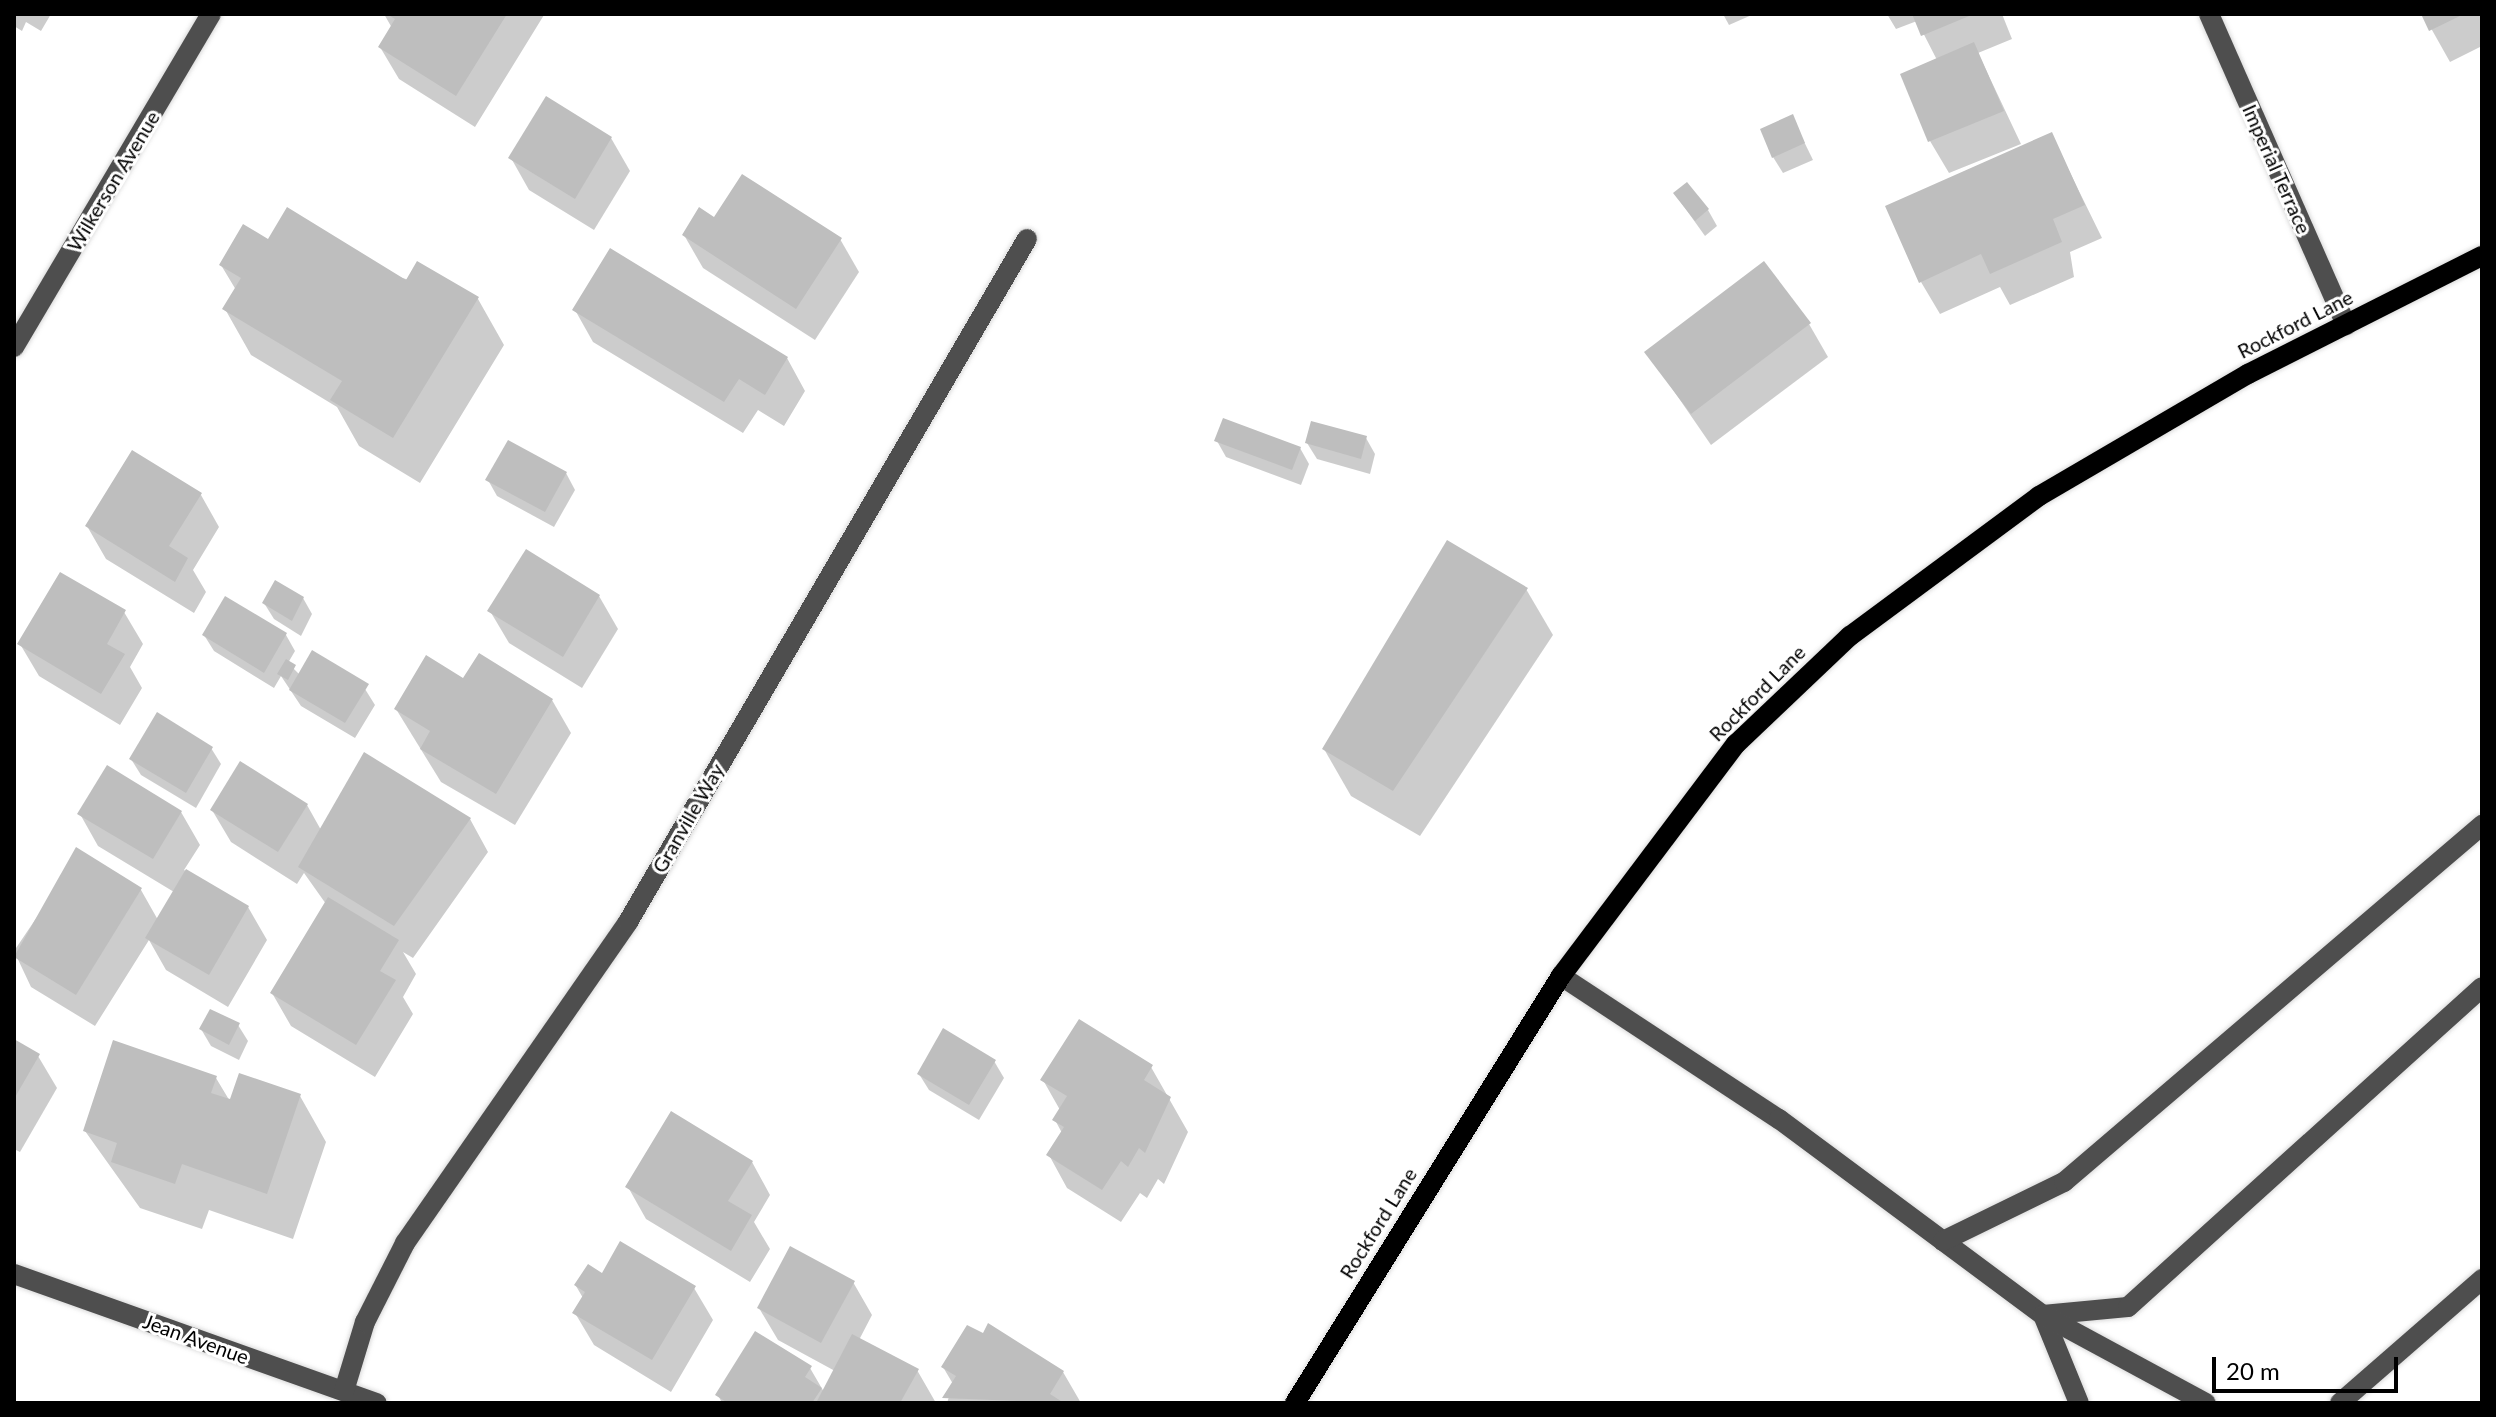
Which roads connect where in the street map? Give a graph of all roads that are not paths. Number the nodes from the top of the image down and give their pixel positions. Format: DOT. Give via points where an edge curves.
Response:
graph roads {
  1 [pos="211,14"];
  2 [pos="2209,14"];
  3 [pos="1027,239"];
  4 [pos="2482,256"];
  5 [pos="2346,325"];
  6 [pos="14,347"];
  7 [pos="2482,825"];
  8 [pos="1561,976"];
  9 [pos="2482,987"];
  10 [pos="1943,1241"];
  11 [pos="15,1274"];
  12 [pos="2482,1279"];
  13 [pos="2043,1315"];
  14 [pos="344,1391"];
  15 [pos="2186,1396"];
  16 [pos="377,1403"];
  17 [pos="1295,1403"];
  18 [pos="2079,1403"];
  19 [pos="2206,1403"];
  20 [pos="2340,1403"];
  1 -- 6 [label="street, Wilkerson Avenue"];
  2 -- 5 [label="street, Imperial Terrace"];
  3 -- 14 [label="street, Granville Way" via="628,922 405,1243 365,1322"];
  4 -- 5 [label="main road, Rockford Lane"];
  5 -- 8 [label="main road, Rockford Lane" via="2039,496 1850,636 1736,744"];
  7 -- 10 [label="street" via="2064,1182"];
  8 -- 10 [label="street" via="1779,1119"];
  8 -- 17 [label="main road, Rockford Lane"];
  9 -- 13 [label="street" via="2128,1307"];
  10 -- 13 [label="street"];
  11 -- 14 [label="street, Jean Avenue"];
  12 -- 20 [label="street"];
  13 -- 15 [label="street"];
  13 -- 18 [label="street"];
  14 -- 16 [label="street, Jean Avenue"];
  15 -- 19 [label="street"];
}
